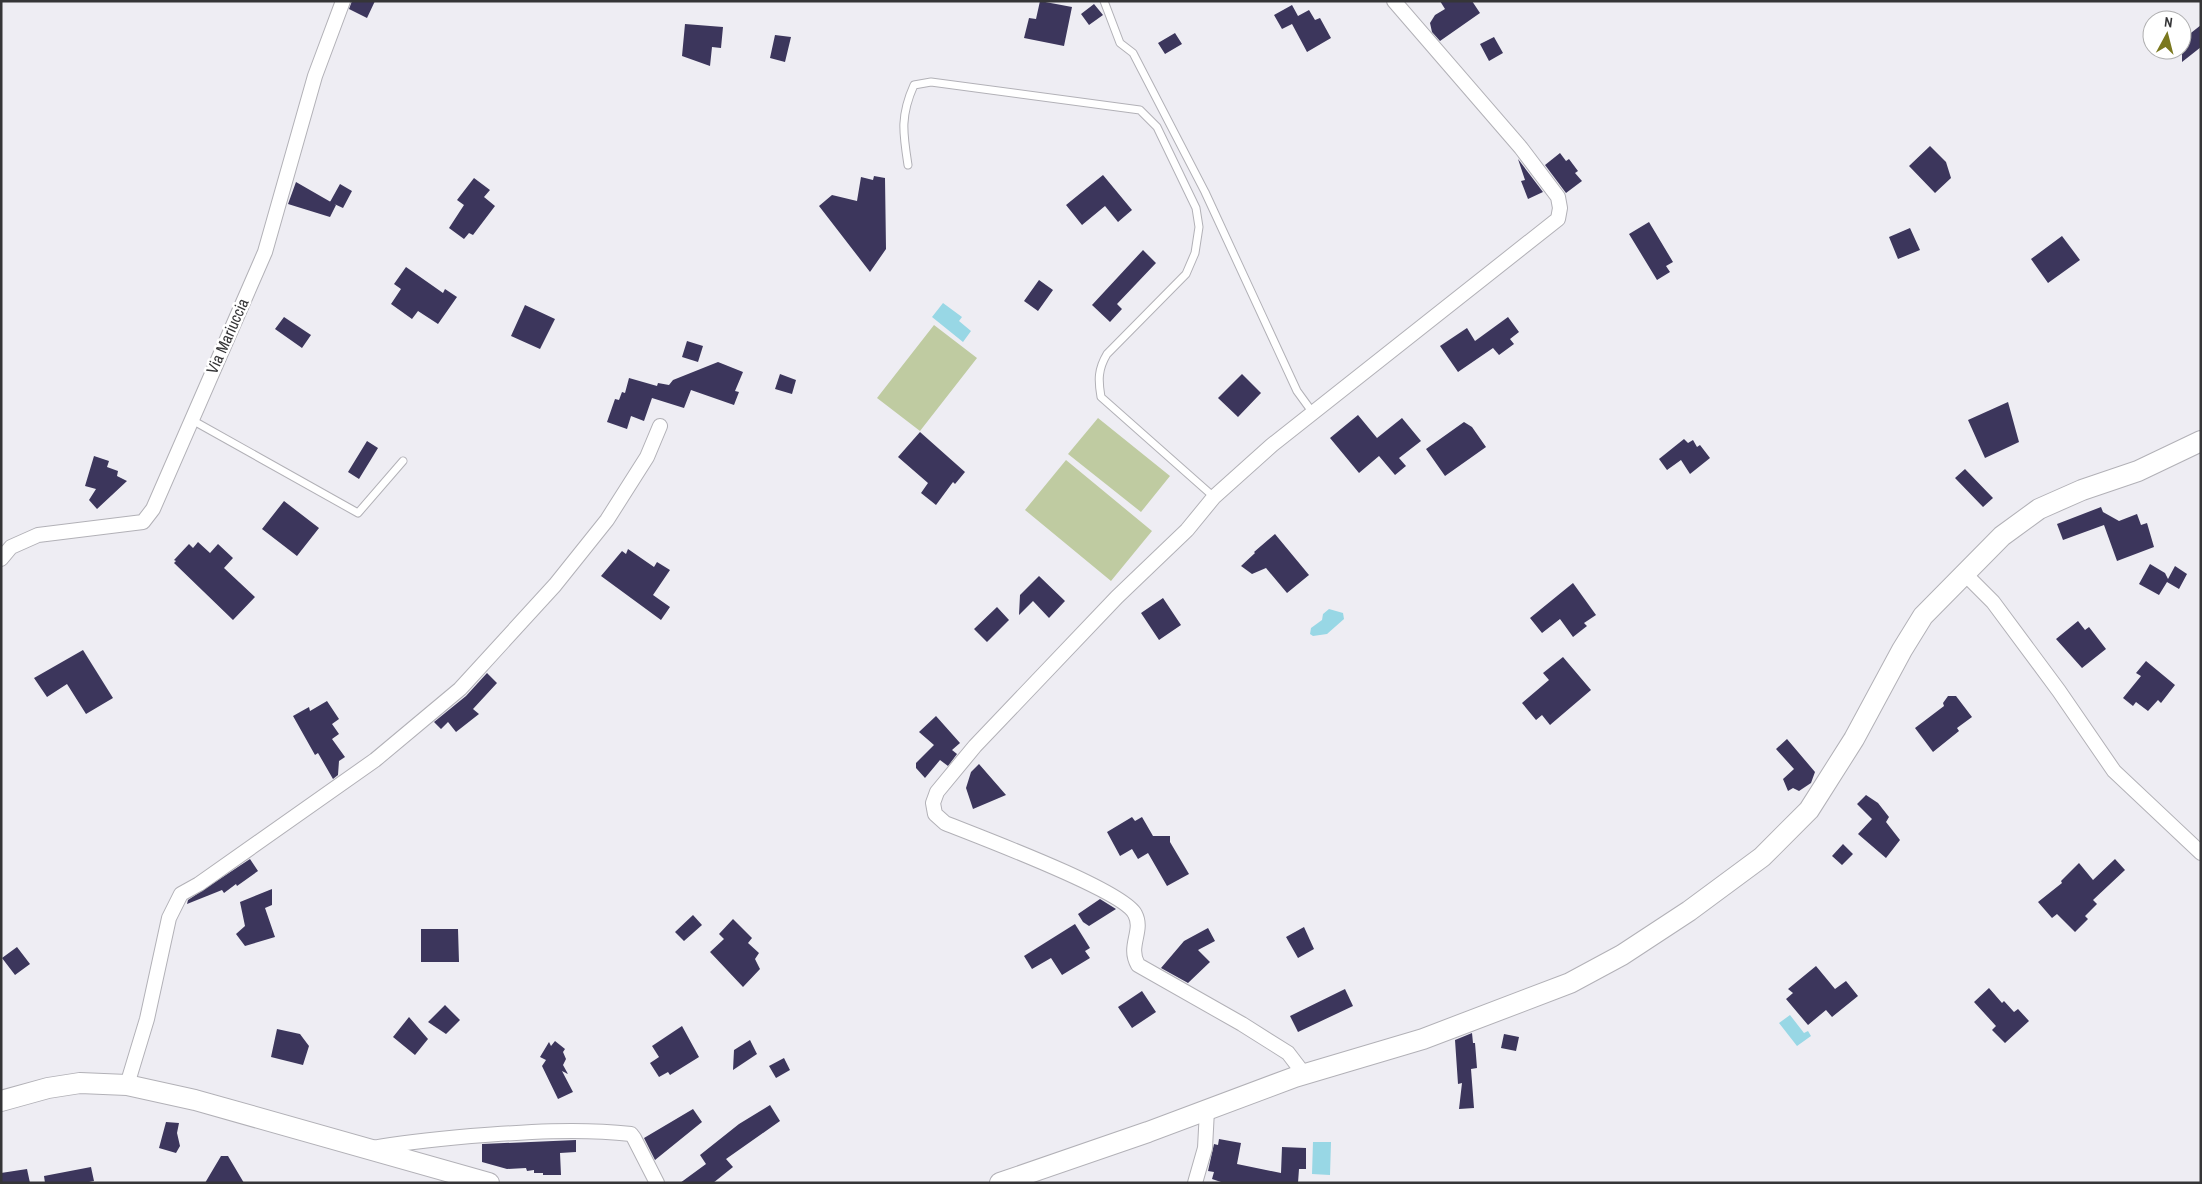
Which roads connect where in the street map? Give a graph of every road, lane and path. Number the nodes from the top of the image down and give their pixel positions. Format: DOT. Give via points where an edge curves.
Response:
graph roads {
  1 [pos="343,1"];
  2 [pos="1104,1"];
  3 [pos="1394,1"];
  4 [pos="908,165"];
  5 [pos="1313,414"];
  6 [pos="192,420"];
  7 [pos="660,426"];
  8 [pos="2201,441"];
  9 [pos="404,461"];
  10 [pos="1214,497"];
  11 [pos="1,559"];
  12 [pos="1964,574"];
  13 [pos="2201,853"];
  14 [pos="1304,1074"];
  15 [pos="127,1085"];
  16 [pos="1,1100"];
  17 [pos="1206,1110"];
  18 [pos="367,1149"];
  19 [pos="489,1183"];
  20 [pos="657,1183"];
  21 [pos="1000,1183"];
  22 [pos="1195,1183"];
  1 -- 6 [label="street, Via Mariuccia" via="315,76 265,252"];
  2 -- 5 [label="lane" via="1120,44 1133,53 1157,96 1297,391"];
  3 -- 5 [label="street" via="1521,148 1558,196 1558,219"];
  4 -- 10 [label="lane" via="902,126 908,98 914,85 931,82 1140,110 1157,126 1196,208 1199,227 1195,253 1186,274 1108,354 1100,366 1098,382 1101,397"];
  5 -- 10 [label="street" via="1272,445"];
  6 -- 9 [label="lane" via="358,513"];
  6 -- 11 [label="street, Via Mariuccia" via="153,509 143,522 38,535 11,547"];
  7 -- 15 [label="street" via="648,457 607,520 555,585 460,689 375,760 181,894 169,918 147,1020"];
  8 -- 12 [label="main road" via="2138,471 2039,509 2002,536"];
  10 -- 14 [label="street" via="1187,530 1110,604 975,746 936,792 934,814 945,823 1064,871 1127,904 1135,913 1138,925 1133,948 1138,965 1288,1053"];
  12 -- 13 [label="street" via="1993,602 2114,772"];
  12 -- 14 [label="main road" via="1923,616 1854,739 1809,810 1762,857 1622,955 1570,983 1423,1038"];
  14 -- 17 [label="main road"];
  15 -- 16 [label="main road" via="80,1083"];
  15 -- 18 [label="main road" via="196,1100"];
  17 -- 21 [label="main road"];
  17 -- 22 [label="street" via="1205,1148"];
  18 -- 19 [label="main road"];
  18 -- 20 [label="street" via="404,1142 498,1134 571,1130 631,1134"];
}
